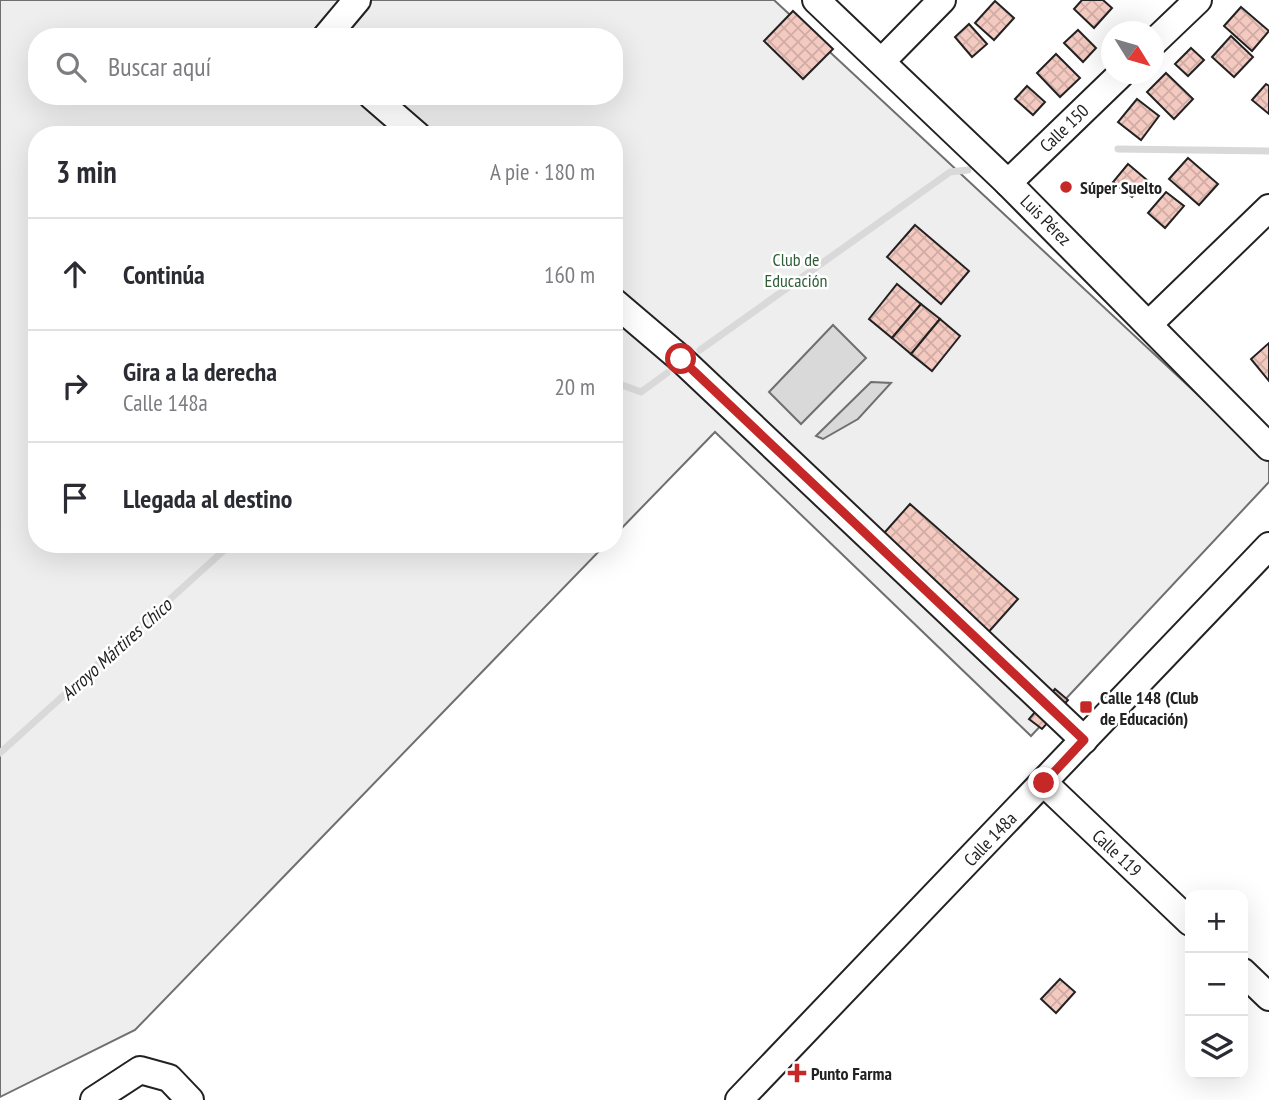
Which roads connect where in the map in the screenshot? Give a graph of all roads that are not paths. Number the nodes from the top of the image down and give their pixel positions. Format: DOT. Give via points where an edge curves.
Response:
graph roads {
  1 [pos="357,0"];
  2 [pos="816,0"];
  3 [pos="942,0"];
  4 [pos="1198,0"];
  5 [pos="334,28"];
  6 [pos="1164,32"];
  7 [pos="882,61"];
  8 [pos="1111,84"];
  9 [pos="382,105"];
  10 [pos="407,126"];
  11 [pos="1008,183"];
  12 [pos="1269,208"];
  13 [pos="623,310"];
  14 [pos="1150,323"];
  15 [pos="1269,447"];
  16 [pos="1269,546"];
  17 [pos="1084,740"];
  18 [pos="1044,783"];
  19 [pos="1185,917"];
  20 [pos="1248,977"];
  21 [pos="1269,997"];
  22 [pos="94,1100"];
  23 [pos="190,1100"];
  24 [pos="739,1100"];
  1 -- 5 [label="street"];
  2 -- 7 [label="street, Luis Pérez"];
  3 -- 7 [label="street"];
  4 -- 6 [label="street"];
  7 -- 11 [label="street, Luis Pérez"];
  8 -- 11 [label="street, Calle 150"];
  9 -- 10 [label="street"];
  11 -- 14 [label="street, Luis Pérez"];
  12 -- 14 [label="street"];
  13 -- 17 [label="street" via="681,359"];
  14 -- 15 [label="street, Luis Pérez"];
  16 -- 17 [label="street, Calle 148a"];
  17 -- 18 [label="street, Calle 148a"];
  18 -- 19 [label="street, Calle 119"];
  18 -- 24 [label="street, Calle 148a"];
  20 -- 21 [label="street"];
  22 -- 23 [label="street" via="140,1070 169,1078"];
}
